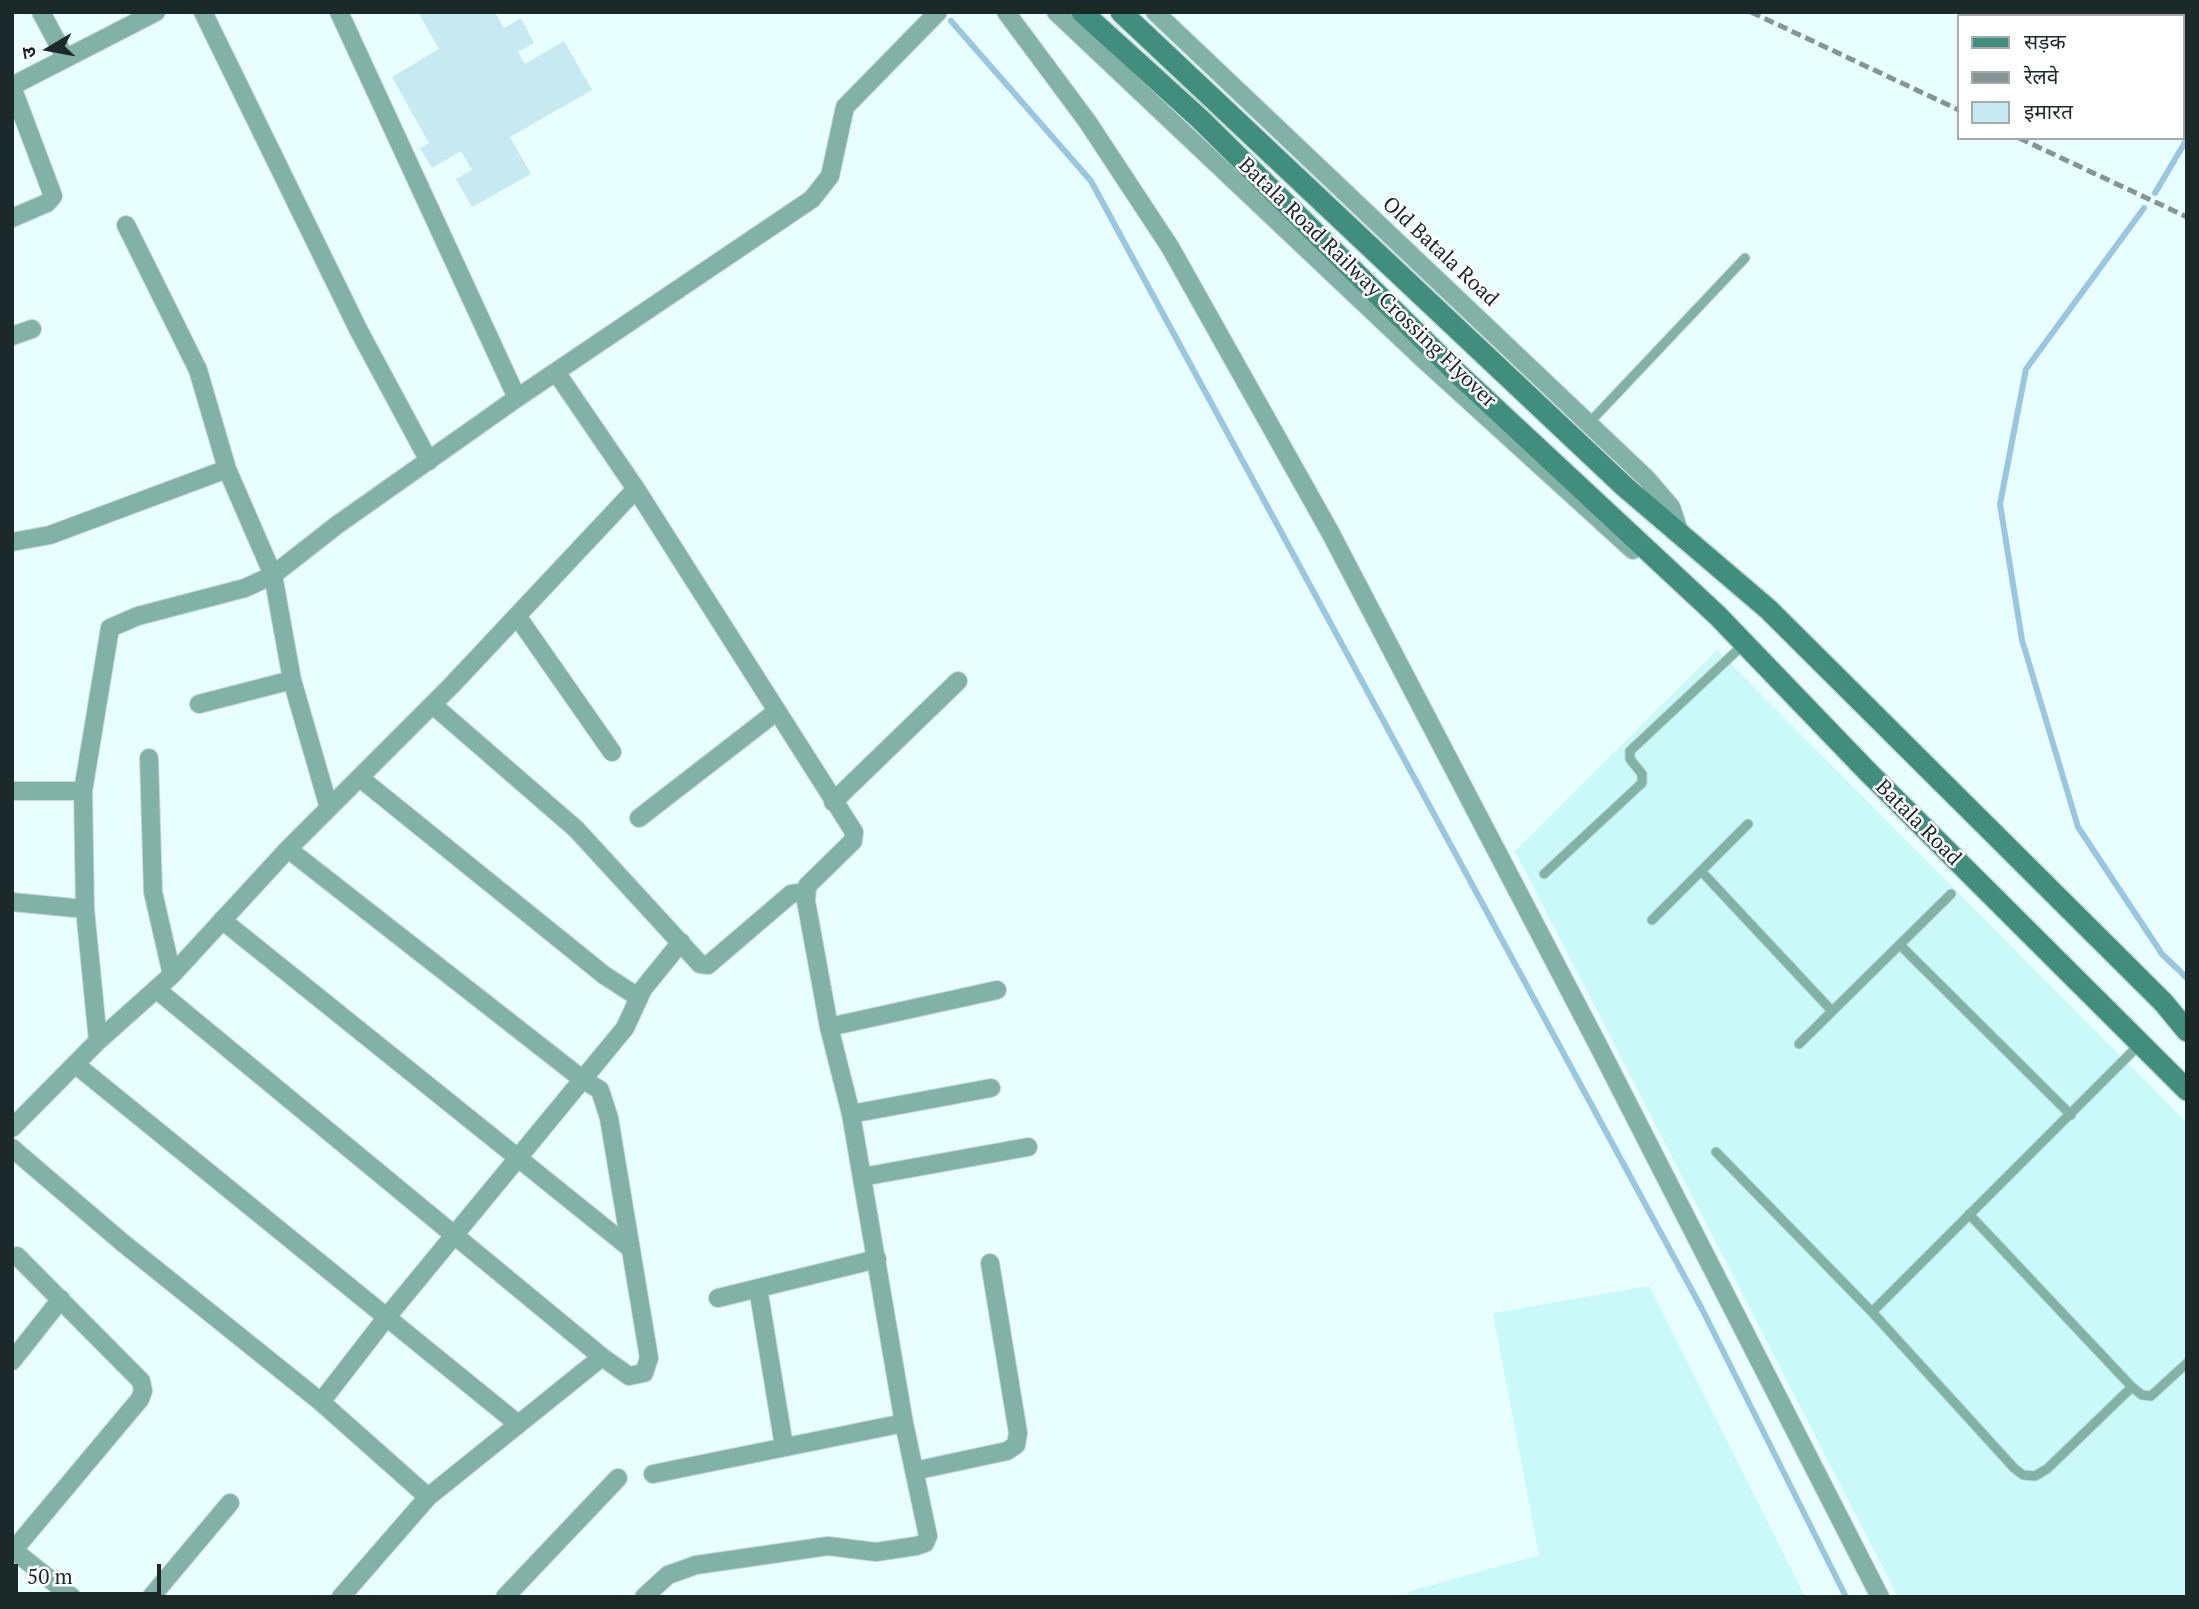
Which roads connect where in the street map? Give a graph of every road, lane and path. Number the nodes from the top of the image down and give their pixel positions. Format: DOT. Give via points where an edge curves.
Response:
graph roads {
  1 [pos="41,12"];
  2 [pos="156,12"];
  3 [pos="203,12"];
  4 [pos="339,12"];
  5 [pos="938,12"];
  6 [pos="1006,12"];
  7 [pos="1056,12"];
  8 [pos="1082,12"];
  9 [pos="1121,12"];
  10 [pos="1155,12"];
  11 [pos="65,57"];
  12 [pos="12,87"];
  13 [pos="12,218"];
  14 [pos="126,225"];
  15 [pos="1745,258"];
  16 [pos="32,329"];
  17 [pos="12,336"];
  18 [pos="556,372"];
  19 [pos="517,398"];
  20 [pos="1589,423"];
  21 [pos="429,461"];
  22 [pos="227,470"];
  23 [pos="636,489"];
  24 [pos="1680,534"];
  25 [pos="12,542"];
  26 [pos="1651,554"];
  27 [pos="273,575"];
  28 [pos="517,615"];
  29 [pos="1744,643"];
  30 [pos="292,680"];
  31 [pos="958,681"];
  32 [pos="199,704"];
  33 [pos="433,705"];
  34 [pos="776,712"];
  35 [pos="612,752"];
  36 [pos="149,758"];
  37 [pos="360,778"];
  38 [pos="12,791"];
  39 [pos="83,792"];
  40 [pos="833,803"];
  41 [pos="329,808"];
  42 [pos="639,818"];
  43 [pos="1748,824"];
  44 [pos="288,849"];
  45 [pos="1702,872"];
  46 [pos="1544,874"];
  47 [pos="806,892"];
  48 [pos="1951,894"];
  49 [pos="12,902"];
  50 [pos="85,909"];
  51 [pos="222,920"];
  52 [pos="1652,920"];
  53 [pos="681,942"];
  54 [pos="1901,946"];
  55 [pos="172,975"];
  56 [pos="156,989"];
  57 [pos="997,990"];
  58 [pos="638,997"];
  59 [pos="1832,1011"];
  60 [pos="829,1027"];
  61 [pos="2187,1030"];
  62 [pos="98,1041"];
  63 [pos="1798,1044"];
  64 [pos="2140,1044"];
  65 [pos="75,1064"];
  66 [pos="582,1079"];
  67 [pos="991,1088"];
  68 [pos="2187,1090"];
  69 [pos="851,1114"];
  70 [pos="2071,1115"];
  71 [pos="16,1120"];
  72 [pos="1028,1147"];
  73 [pos="12,1148"];
  74 [pos="1716,1152"];
  75 [pos="518,1158"];
  76 [pos="862,1177"];
  77 [pos="1969,1213"];
  78 [pos="456,1235"];
  79 [pos="630,1248"];
  80 [pos="17,1256"];
  81 [pos="877,1259"];
  82 [pos="990,1263"];
  83 [pos="758,1288"];
  84 [pos="718,1298"];
  85 [pos="61,1299"];
  86 [pos="1872,1312"];
  87 [pos="386,1318"];
  88 [pos="602,1357"];
  89 [pos="12,1361"];
  90 [pos="2187,1363"];
  91 [pos="2132,1387"];
  92 [pos="321,1402"];
  93 [pos="904,1423"];
  94 [pos="518,1424"];
  95 [pos="784,1446"];
  96 [pos="914,1471"];
  97 [pos="653,1474"];
  98 [pos="618,1478"];
  99 [pos="428,1497"];
  100 [pos="230,1503"];
  101 [pos="13,1550"];
  102 [pos="72,1597"];
  103 [pos="151,1597"];
  104 [pos="341,1597"];
  105 [pos="505,1597"];
  106 [pos="644,1597"];
  107 [pos="1880,1597"];
  1 -- 11 [label="street"];
  2 -- 11 [label="street"];
  3 -- 21 [label="street" via="359,331"];
  4 -- 19 [label="street"];
  5 -- 18 [label="street" via="845,107 830,176 813,198"];
  6 -- 107 [label="street" via="1087,121 1202,300 1592,1033"];
  7 -- 26 [label="street" via="1612,532 1639,556"];
  8 -- 26 [label="main road, Batala Road Railway Crossing Flyover" via="1200,119 1455,371"];
  9 -- 24 [label="main road, Batala Road Railway Crossing Flyover"];
  10 -- 20 [label="street, Old Batala Road"];
  11 -- 12 [label="street"];
  12 -- 13 [label="street" via="53,196"];
  14 -- 22 [label="street" via="198,370"];
  15 -- 20 [label="lane"];
  16 -- 17 [label="street"];
  18 -- 19 [label="street"];
  18 -- 23 [label="street"];
  19 -- 21 [label="street"];
  20 -- 24 [label="street, Old Batala Road" via="1671,507"];
  21 -- 27 [label="street"];
  22 -- 25 [label="street" via="50,534"];
  22 -- 27 [label="street"];
  23 -- 28 [label="street"];
  23 -- 34 [label="street"];
  24 -- 61 [label="main road" via="1768,609 1854,693"];
  26 -- 29 [label="main road, Batala Road"];
  27 -- 30 [label="street"];
  27 -- 39 [label="street" via="245,588 138,616 110,628"];
  28 -- 33 [label="street"];
  28 -- 35 [label="street"];
  29 -- 46 [label="lane" via="1630,751 1632,763 1643,774 1642,783"];
  29 -- 64 [label="main road, Batala Road"];
  30 -- 32 [label="street"];
  30 -- 41 [label="street"];
  31 -- 40 [label="street"];
  33 -- 37 [label="street"];
  33 -- 53 [label="street" via="576,829"];
  34 -- 40 [label="street"];
  34 -- 42 [label="street"];
  36 -- 55 [label="street" via="153,892"];
  37 -- 41 [label="street"];
  37 -- 58 [label="street" via="604,975"];
  38 -- 39 [label="street"];
  39 -- 50 [label="street"];
  40 -- 47 [label="street" via="852,828 853,841 811,881"];
  41 -- 44 [label="street"];
  43 -- 45 [label="lane"];
  44 -- 51 [label="street"];
  44 -- 66 [label="street"];
  45 -- 52 [label="lane"];
  45 -- 59 [label="lane"];
  47 -- 53 [label="street" via="791,894 708,965 699,964"];
  47 -- 60 [label="street"];
  48 -- 54 [label="lane"];
  49 -- 50 [label="street"];
  50 -- 62 [label="street"];
  51 -- 55 [label="street"];
  51 -- 75 [label="street"];
  53 -- 58 [label="street"];
  54 -- 59 [label="lane"];
  54 -- 70 [label="lane"];
  55 -- 56 [label="street"];
  56 -- 62 [label="street"];
  56 -- 78 [label="street"];
  57 -- 60 [label="street"];
  58 -- 66 [label="street" via="625,1028"];
  59 -- 63 [label="lane"];
  60 -- 69 [label="street"];
  62 -- 65 [label="street"];
  64 -- 68 [label="main road, Batala Road"];
  64 -- 70 [label="lane"];
  65 -- 71 [label="street"];
  65 -- 87 [label="street"];
  66 -- 75 [label="street"];
  66 -- 79 [label="street" via="604,1097"];
  67 -- 69 [label="street"];
  69 -- 76 [label="street"];
  70 -- 77 [label="lane"];
  72 -- 76 [label="street"];
  73 -- 92 [label="street"];
  74 -- 86 [label="lane"];
  75 -- 78 [label="street"];
  75 -- 79 [label="street"];
  76 -- 81 [label="street"];
  77 -- 86 [label="lane"];
  77 -- 91 [label="lane"];
  78 -- 87 [label="street"];
  78 -- 88 [label="street"];
  79 -- 88 [label="street" via="649,1367 639,1376 629,1376"];
  80 -- 85 [label="street"];
  81 -- 83 [label="street"];
  81 -- 93 [label="street"];
  82 -- 96 [label="street" via="1018,1433 1016,1445 1007,1451"];
  83 -- 84 [label="street"];
  83 -- 95 [label="street"];
  85 -- 89 [label="street"];
  85 -- 101 [label="street" via="141,1381 143,1391"];
  86 -- 91 [label="lane" via="2023,1475 2035,1476 2047,1469"];
  87 -- 92 [label="street"];
  87 -- 94 [label="street"];
  88 -- 94 [label="street"];
  90 -- 91 [label="lane" via="2151,1396"];
  92 -- 99 [label="street"];
  93 -- 95 [label="street"];
  93 -- 96 [label="street"];
  94 -- 99 [label="street"];
  95 -- 97 [label="street"];
  96 -- 106 [label="street" via="928,1536 925,1543 876,1552 828,1546 696,1564 667,1575"];
  98 -- 105 [label="street"];
  99 -- 104 [label="street"];
  100 -- 103 [label="street"];
  101 -- 102 [label="street"];
}
